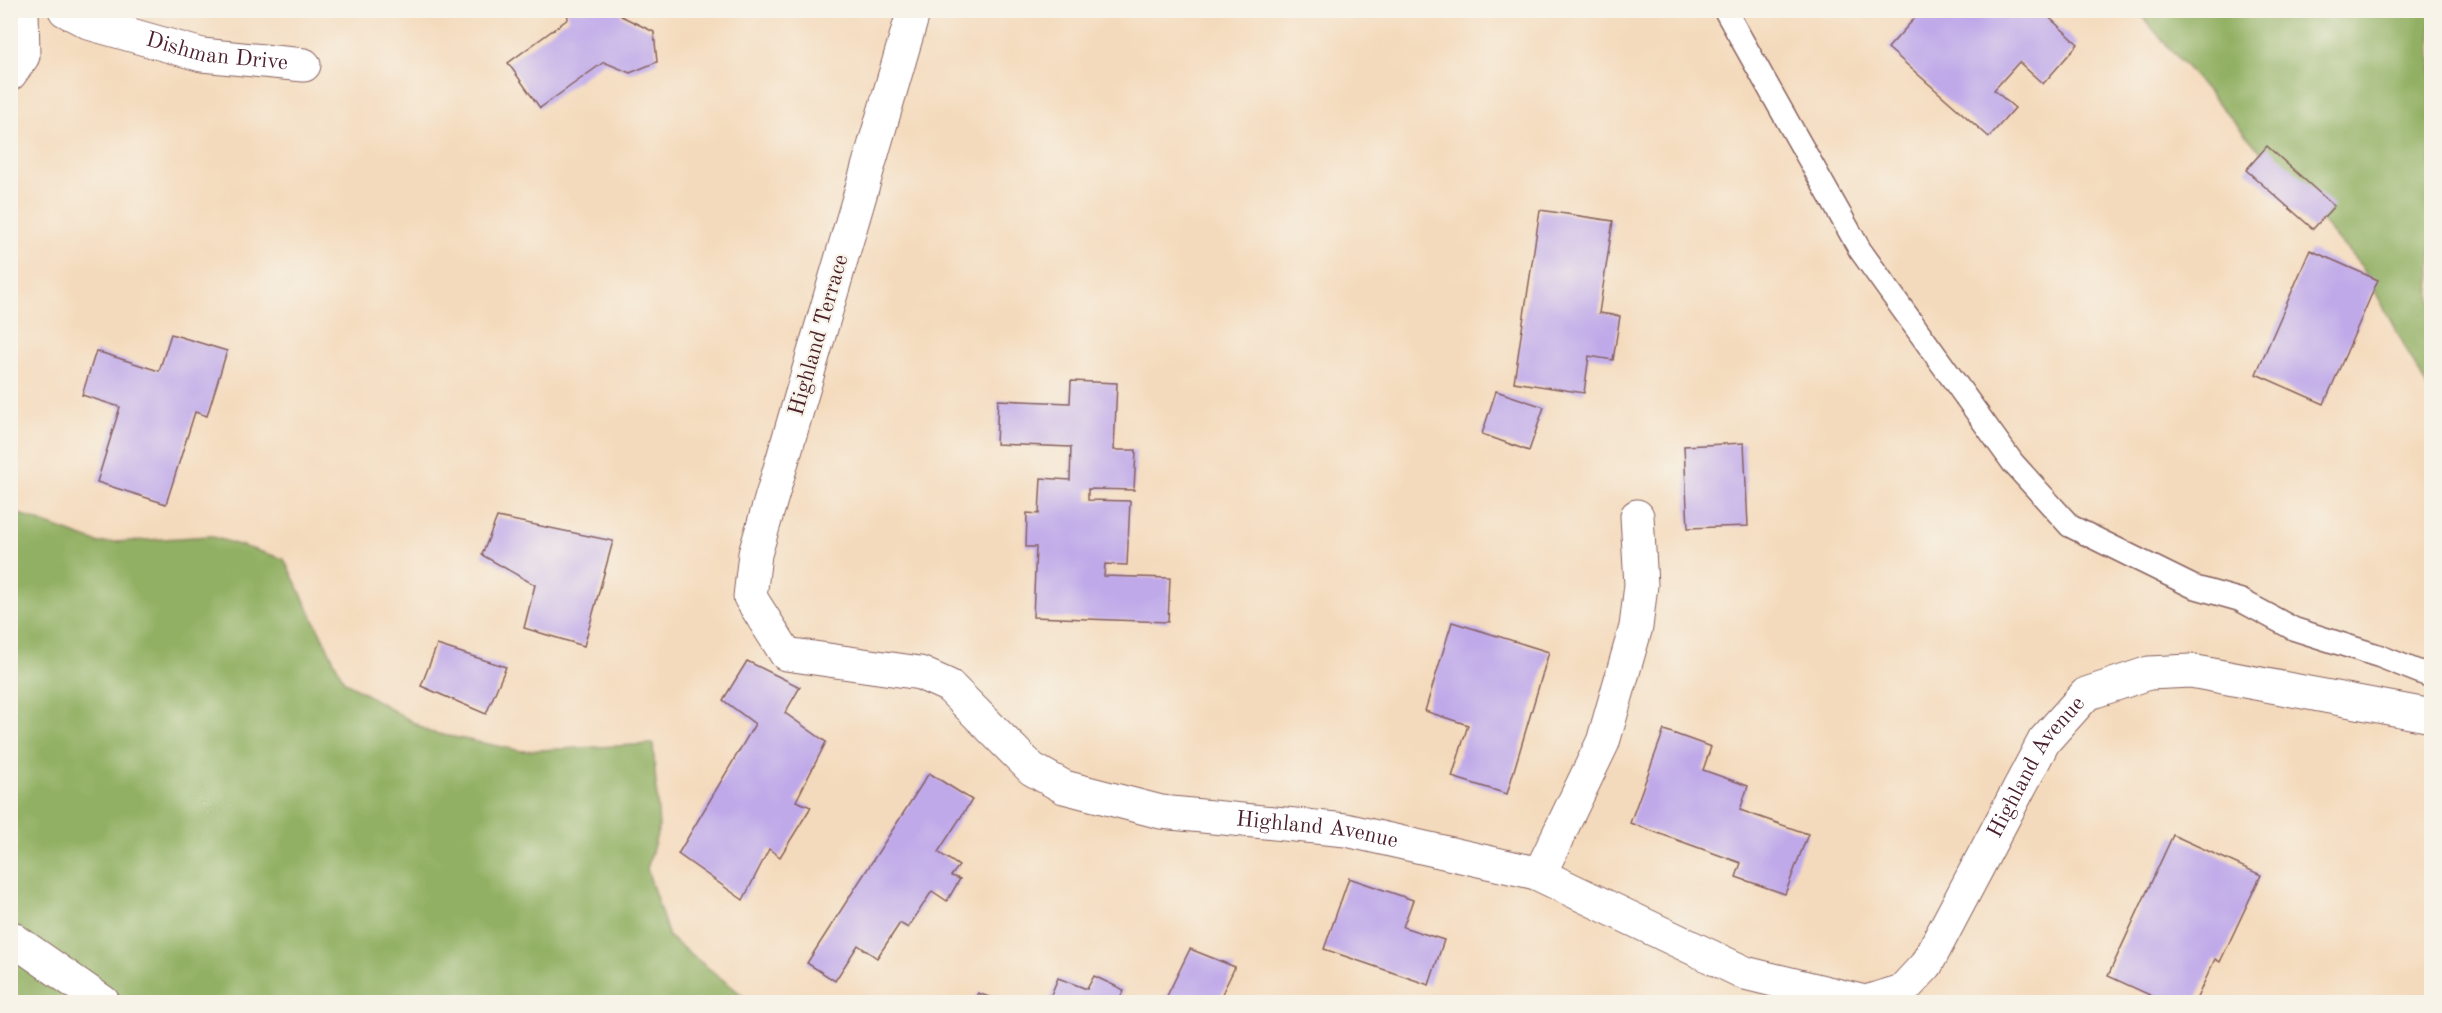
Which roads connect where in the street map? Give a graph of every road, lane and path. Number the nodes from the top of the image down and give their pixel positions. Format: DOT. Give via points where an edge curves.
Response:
graph roads {
  1 [pos="22,10"];
  2 [pos="64,10"];
  3 [pos="914,10"];
  4 [pos="1725,10"];
  5 [pos="304,65"];
  6 [pos="10,74"];
  7 [pos="1637,516"];
  8 [pos="786,654"];
  9 [pos="2432,677"];
  10 [pos="2432,716"];
  11 [pos="1536,873"];
  12 [pos="10,937"];
  13 [pos="103,1002"];
  14 [pos="1866,1002"];
  1 -- 6 [label="street" via="23,56"];
  2 -- 5 [label="street, Dishman Drive" via="92,24 202,55"];
  3 -- 8 [label="street, Highland Terrace" via="755,554 750,597"];
  4 -- 9 [label="lane" via="1860,249 2013,463 2070,526 2194,587 2240,600 2294,629"];
  7 -- 11 [label="street" via="1641,585 1636,627 1603,742 1544,864"];
  8 -- 11 [label="street, Highland Avenue" via="920,673 949,686 1032,769 1064,787 1161,812 1346,830"];
  10 -- 14 [label="street, Highland Avenue" via="2190,671 2149,674 2086,694 2044,741 1926,965 1902,991"];
  11 -- 14 [label="street, Highland Avenue" via="1745,973"];
  12 -- 13 [label="street"];
}
